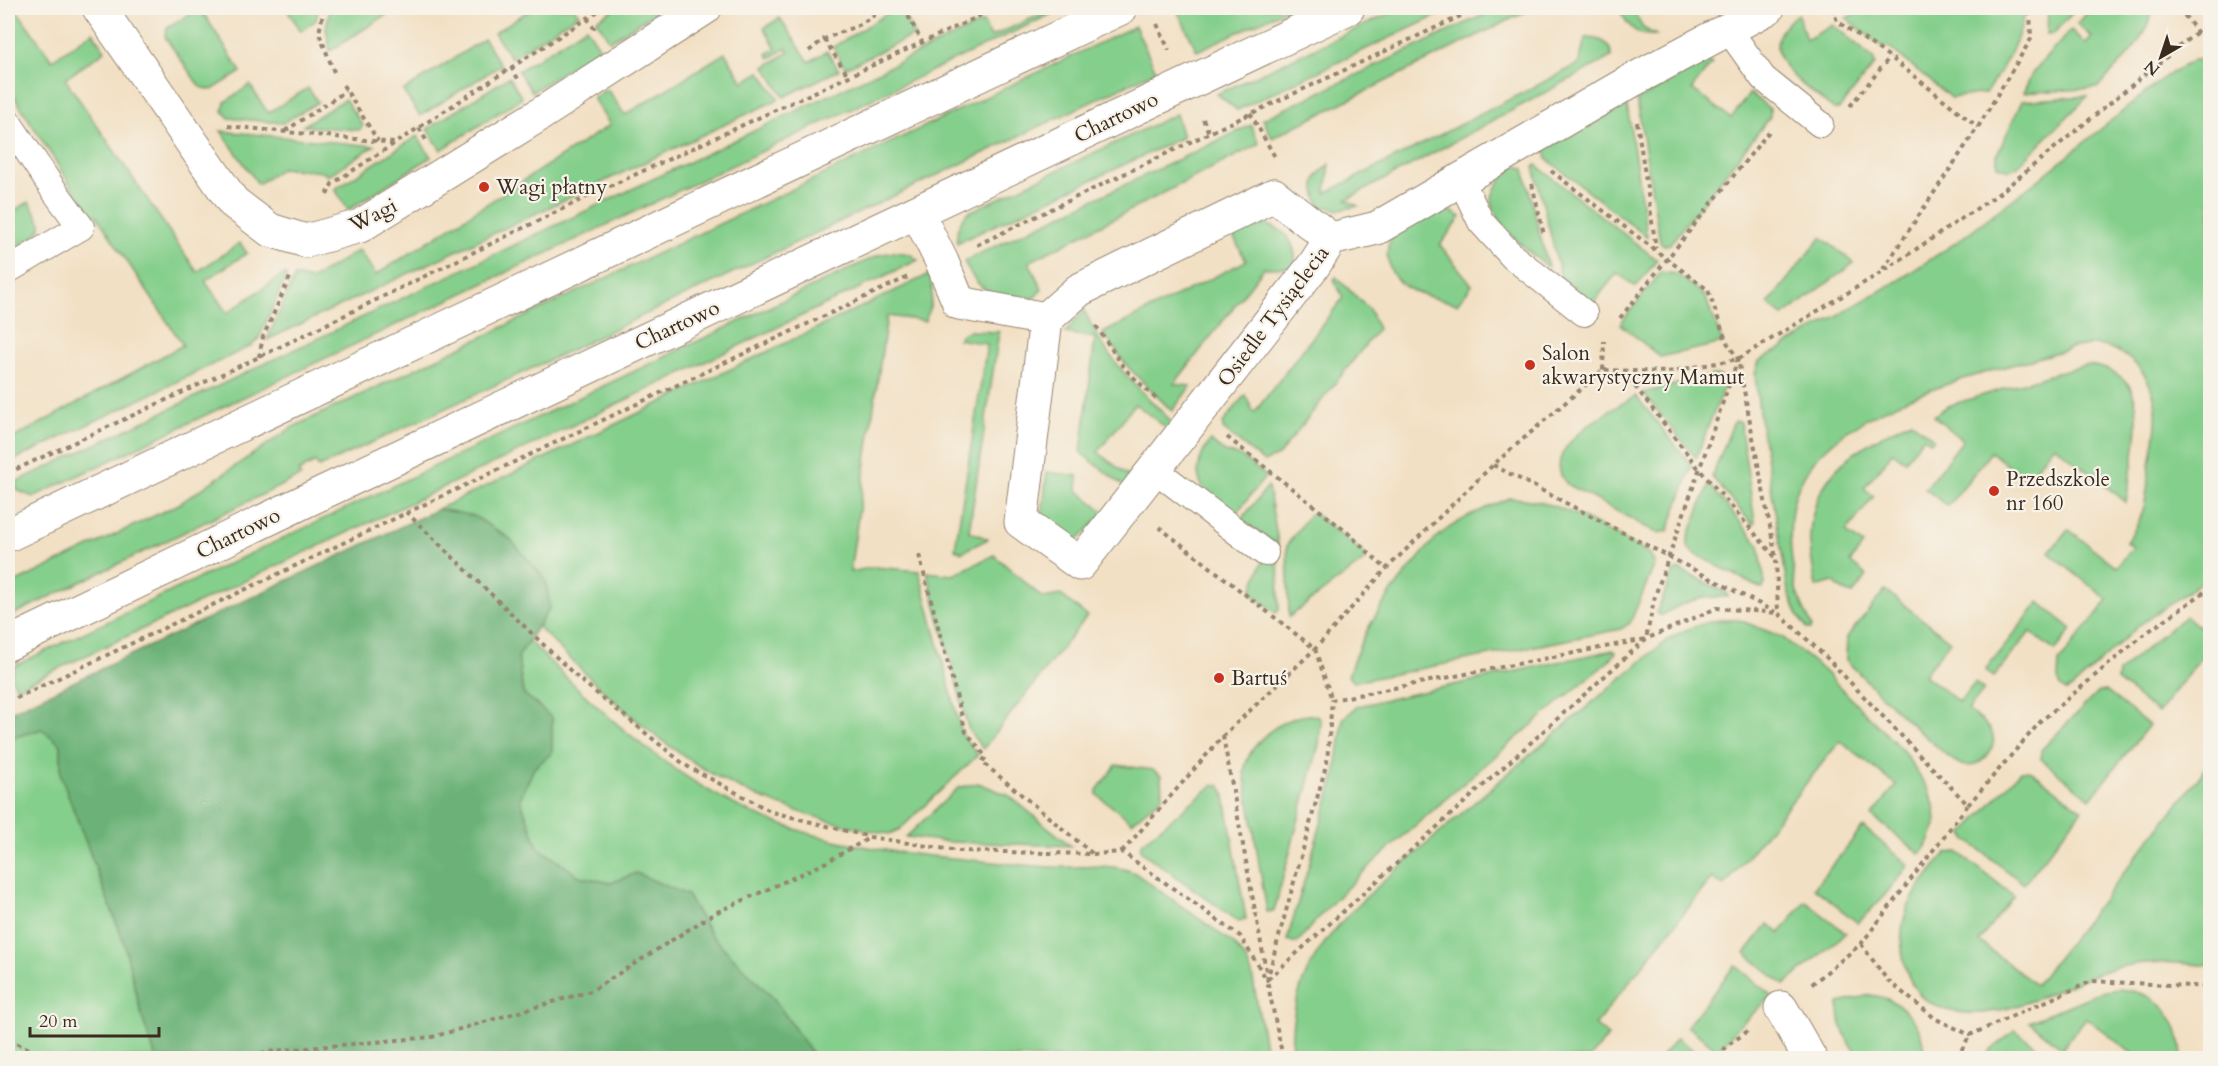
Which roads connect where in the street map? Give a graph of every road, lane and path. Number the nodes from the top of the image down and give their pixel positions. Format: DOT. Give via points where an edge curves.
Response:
graph roads {
  1 [pos="99,8"];
  2 [pos="324,8"];
  3 [pos="603,8"];
  4 [pos="705,8"];
  5 [pos="885,8"];
  6 [pos="904,8"];
  7 [pos="997,8"];
  8 [pos="1121,8"];
  9 [pos="1348,8"];
  10 [pos="1478,8"];
  11 [pos="1768,8"];
  12 [pos="1832,8"];
  13 [pos="2030,8"];
  14 [pos="2179,8"];
  15 [pos="1728,29"];
  16 [pos="2196,32"];
  17 [pos="824,39"];
  18 [pos="2211,40"];
  19 [pos="923,44"];
  20 [pos="809,51"];
  21 [pos="1890,57"];
  22 [pos="334,72"];
  23 [pos="849,77"];
  24 [pos="1631,81"];
  25 [pos="343,85"];
  26 [pos="346,91"];
  27 [pos="1846,111"];
  28 [pos="1250,113"];
  29 [pos="8,122"];
  30 [pos="1820,124"];
  31 [pos="220,125"];
  32 [pos="1978,127"];
  33 [pos="1772,128"];
  34 [pos="285,132"];
  35 [pos="379,141"];
  36 [pos="395,143"];
  37 [pos="1523,149"];
  38 [pos="1278,164"];
  39 [pos="1460,178"];
  40 [pos="332,184"];
  41 [pos="917,212"];
  42 [pos="1331,239"];
  43 [pos="306,240"];
  44 [pos="1656,249"];
  45 [pos="1668,259"];
  46 [pos="942,261"];
  47 [pos="8,270"];
  48 [pos="1881,272"];
  49 [pos="1079,290"];
  50 [pos="1558,292"];
  51 [pos="1584,313"];
  52 [pos="1046,319"];
  53 [pos="1618,320"];
  54 [pos="1604,337"];
  55 [pos="259,357"];
  56 [pos="1738,359"];
  57 [pos="1603,370"];
  58 [pos="1624,371"];
  59 [pos="1192,421"];
  60 [pos="1493,465"];
  61 [pos="1154,469"];
  62 [pos="1699,469"];
  63 [pos="8,473"];
  64 [pos="1128,503"];
  65 [pos="406,512"];
  66 [pos="9,530"];
  67 [pos="1265,553"];
  68 [pos="919,555"];
  69 [pos="1669,556"];
  70 [pos="1776,558"];
  71 [pos="1386,569"];
  72 [pos="2211,588"];
  73 [pos="1778,614"];
  74 [pos="1646,639"];
  75 [pos="8,644"];
  76 [pos="1315,650"];
  77 [pos="1332,700"];
  78 [pos="8,702"];
  79 [pos="1223,736"];
  80 [pos="1968,805"];
  81 [pos="870,837"];
  82 [pos="1122,852"];
  83 [pos="1094,854"];
  84 [pos="1267,980"];
  85 [pos="2211,987"];
  86 [pos="1781,1008"];
  87 [pos="1970,1035"];
  88 [pos="8,1040"];
  89 [pos="2211,1053"];
  90 [pos="51,1059"];
  91 [pos="225,1059"];
  92 [pos="1283,1059"];
  93 [pos="1810,1059"];
  94 [pos="1957,1059"];
  95 [pos="2207,1059"];
  1 -- 43 [label="street" via="233,202 270,230"];
  2 -- 22 [label="path" via="319,33"];
  3 -- 36 [label="path"];
  4 -- 43 [label="street, Wagi" via="360,226"];
  5 -- 17 [label="path" via="859,25"];
  6 -- 19 [label="path"];
  7 -- 19 [label="path"];
  8 -- 66 [label="street"];
  9 -- 41 [label="street, Chartowo"];
  10 -- 28 [label="path"];
  11 -- 15 [label="street, Osiedle Tysiąclecia"];
  12 -- 21 [label="path" via="1837,21"];
  13 -- 32 [label="path" via="2031,39"];
  14 -- 16 [label="path"];
  15 -- 24 [label="street, Osiedle Tysiąclecia"];
  15 -- 30 [label="lane" via="1763,78"];
  16 -- 18 [label="path"];
  16 -- 48 [label="path" via="1997,195"];
  17 -- 20 [label="path"];
  17 -- 23 [label="path"];
  19 -- 23 [label="path"];
  21 -- 27 [label="path"];
  21 -- 32 [label="path"];
  23 -- 55 [label="path" via="593,194"];
  24 -- 37 [label="street, Osiedle Tysiąclecia"];
  24 -- 44 [label="path"];
  25 -- 26 [label="path"];
  26 -- 34 [label="path"];
  26 -- 35 [label="path"];
  28 -- 38 [label="path"];
  28 -- 46 [label="path"];
  29 -- 47 [label="lane" via="81,227"];
  31 -- 34 [label="path"];
  32 -- 48 [label="path"];
  33 -- 45 [label="path"];
  34 -- 35 [label="path"];
  35 -- 36 [label="path"];
  36 -- 40 [label="path"];
  37 -- 39 [label="street, Osiedle Tysiąclecia"];
  37 -- 44 [label="path"];
  37 -- 50 [label="path"];
  39 -- 42 [label="street, Osiedle Tysiąclecia" via="1377,228"];
  39 -- 50 [label="lane" via="1481,222 1513,257"];
  41 -- 46 [label="street"];
  41 -- 75 [label="street, Chartowo"];
  42 -- 49 [label="street" via="1274,195"];
  42 -- 59 [label="street, Osiedle Tysiąclecia"];
  43 -- 55 [label="path" via="263,337"];
  44 -- 45 [label="path"];
  45 -- 53 [label="path"];
  45 -- 56 [label="path" via="1708,290 1726,341"];
  46 -- 52 [label="street" via="958,303"];
  46 -- 65 [label="path"];
  48 -- 56 [label="path"];
  49 -- 52 [label="street"];
  49 -- 59 [label="path" via="1100,335 1125,369"];
  50 -- 51 [label="lane"];
  52 -- 64 [label="street, Osiedle Tysiąclecia" via="1021,522 1080,564"];
  54 -- 57 [label="path"];
  55 -- 63 [label="path"];
  56 -- 58 [label="path" via="1668,372"];
  56 -- 62 [label="path"];
  56 -- 70 [label="path"];
  57 -- 58 [label="path"];
  57 -- 60 [label="path"];
  58 -- 62 [label="path"];
  59 -- 61 [label="street, Osiedle Tysiąclecia"];
  59 -- 71 [label="path" via="1348,533"];
  60 -- 69 [label="path"];
  60 -- 71 [label="path"];
  61 -- 64 [label="street, Osiedle Tysiąclecia"];
  61 -- 67 [label="lane"];
  62 -- 69 [label="path"];
  62 -- 70 [label="path"];
  64 -- 76 [label="path"];
  65 -- 78 [label="path"];
  65 -- 81 [label="path" via="578,678 686,765 772,812"];
  68 -- 83 [label="path" via="966,732 986,757 982,762"];
  69 -- 73 [label="path"];
  69 -- 74 [label="path"];
  70 -- 73 [label="path"];
  71 -- 76 [label="path"];
  72 -- 80 [label="path" via="2142,636 2041,721"];
  73 -- 74 [label="path" via="1717,608"];
  73 -- 80 [label="path" via="1823,654"];
  74 -- 77 [label="path"];
  74 -- 84 [label="path"];
  76 -- 77 [label="path"];
  76 -- 79 [label="path"];
  77 -- 84 [label="path" via="1327,762"];
  79 -- 82 [label="path"];
  79 -- 84 [label="path"];
  80 -- 87 [label="path" via="1861,944 1888,981 1936,1019"];
  81 -- 83 [label="path" via="958,851"];
  81 -- 91 [label="path" via="821,865 715,913 591,991 432,1037"];
  82 -- 83 [label="path"];
  82 -- 84 [label="path" via="1240,936"];
  84 -- 92 [label="path"];
  85 -- 87 [label="path" via="2092,981"];
  86 -- 93 [label="street"];
  87 -- 94 [label="path"];
  88 -- 90 [label="path"];
  89 -- 95 [label="path"];
}
